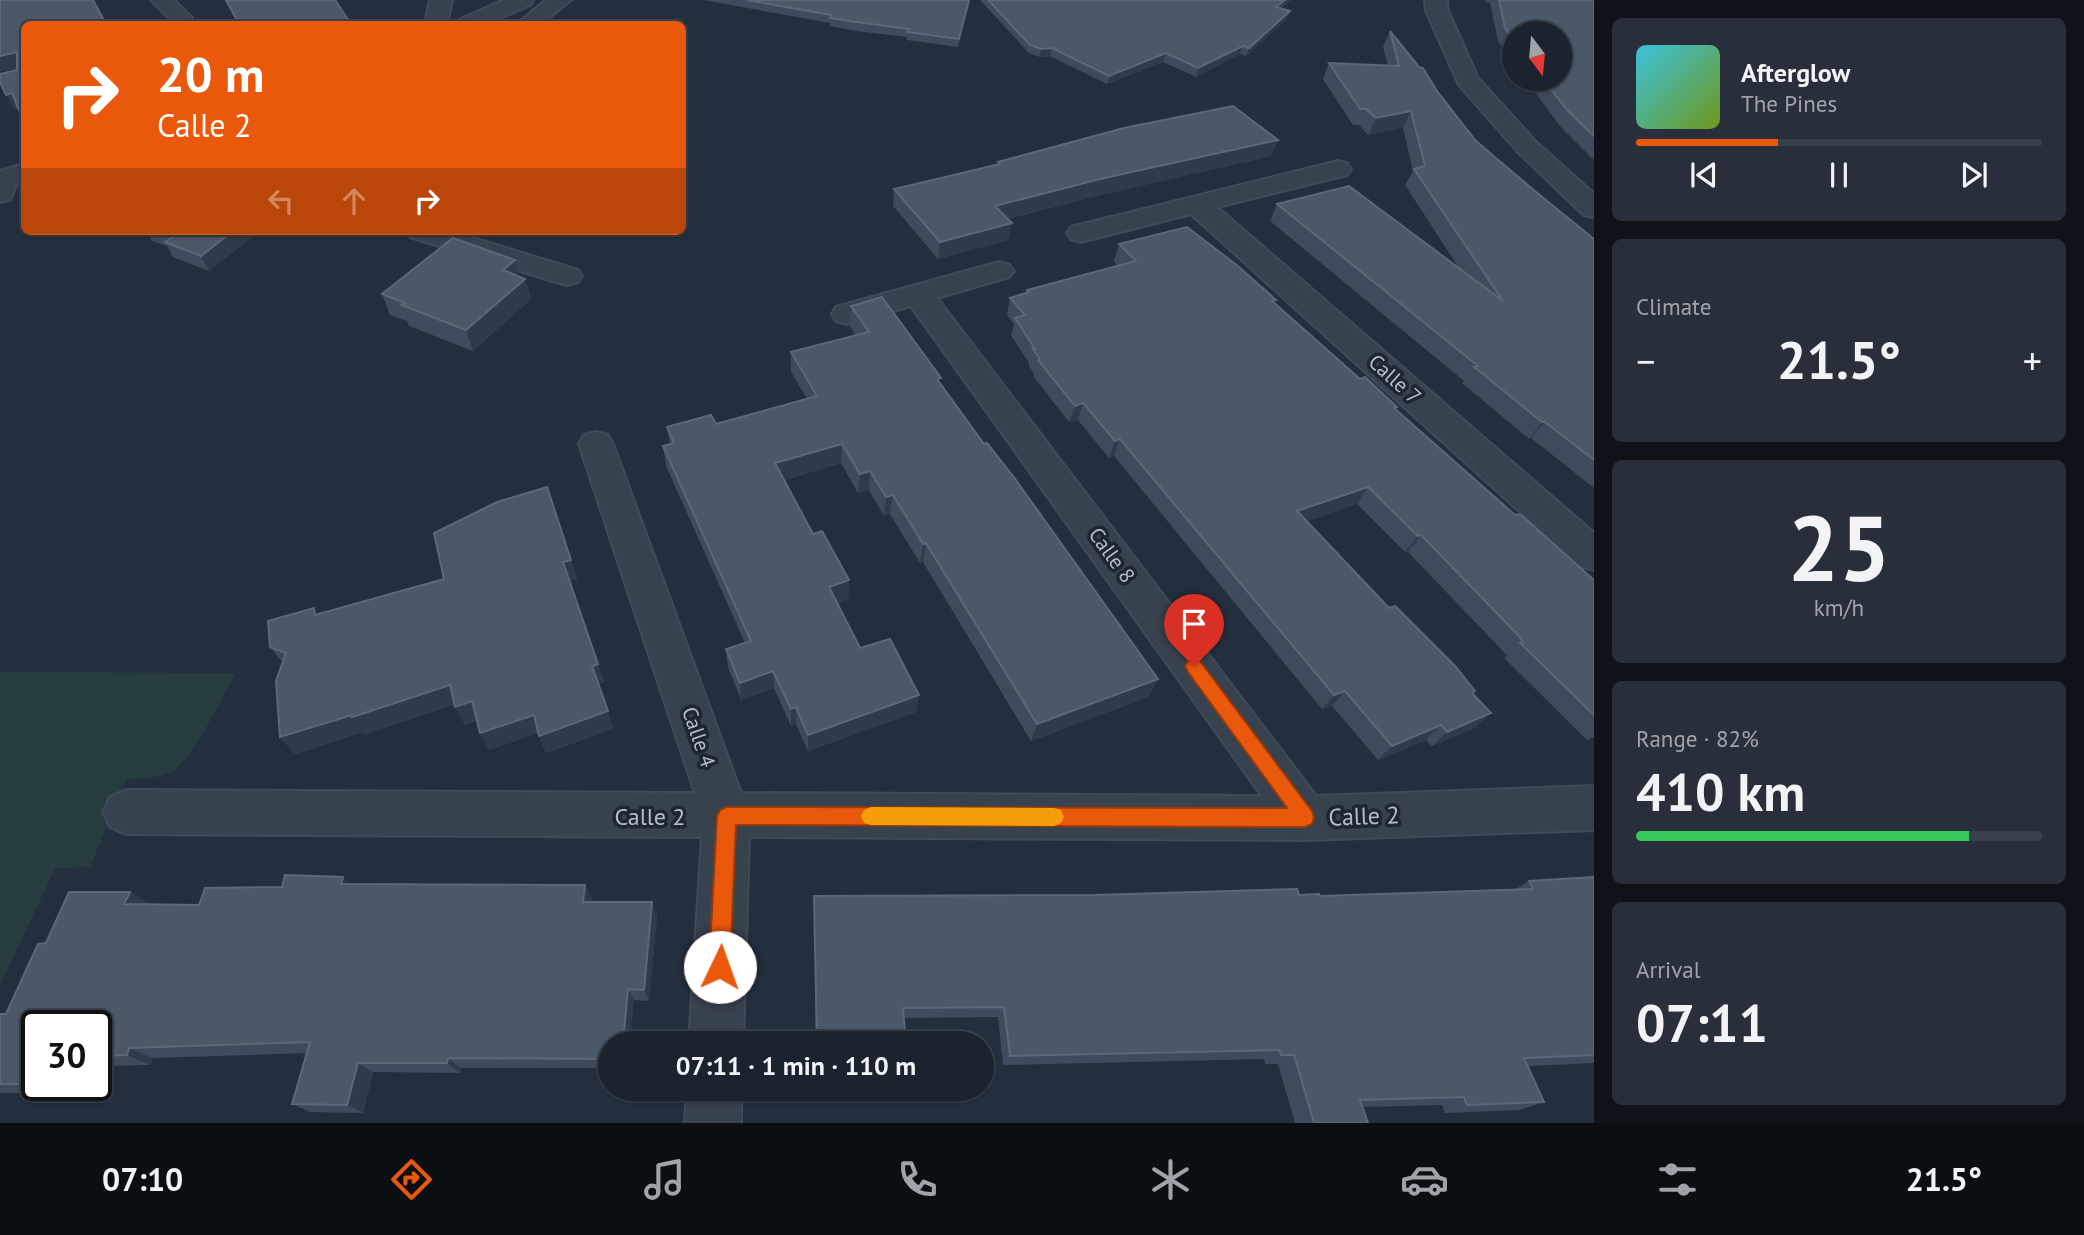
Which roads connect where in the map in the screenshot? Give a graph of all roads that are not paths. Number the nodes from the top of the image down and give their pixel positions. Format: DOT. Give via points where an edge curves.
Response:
graph roads {
  1 [pos="162,0"];
  2 [pos="441,0"];
  3 [pos="522,0"];
  4 [pos="560,0"];
  5 [pos="1436,0"];
  6 [pos="181,21"];
  7 [pos="437,21"];
  8 [pos="476,21"];
  9 [pos="532,21"];
  10 [pos="1338,169"];
  11 [pos="1196,204"];
  12 [pos="1594,209"];
  13 [pos="1080,233"];
  14 [pos="433,235"];
  15 [pos="999,271"];
  16 [pos="567,276"];
  17 [pos="918,294"];
  18 [pos="847,314"];
  19 [pos="596,444"];
  20 [pos="1594,555"];
  21 [pos="1594,808"];
  22 [pos="127,812"];
  23 [pos="726,816"];
  24 [pos="1305,818"];
  25 [pos="717,1031"];
  26 [pos="714,1101"];
  27 [pos="713,1123"];
  1 -- 6 [label="street"];
  2 -- 7 [label="street"];
  3 -- 8 [label="street"];
  4 -- 9 [label="street"];
  5 -- 12 [label="street" via="1468,80 1527,147"];
  10 -- 11 [label="street"];
  11 -- 13 [label="street"];
  11 -- 20 [label="street, Calle 7"];
  14 -- 16 [label="street"];
  15 -- 17 [label="street"];
  17 -- 18 [label="street"];
  17 -- 24 [label="street, Calle 8"];
  19 -- 23 [label="street, Calle 4"];
  21 -- 24 [label="street, Calle 2"];
  22 -- 23 [label="street, Calle 2"];
  23 -- 24 [label="street, Calle 2"];
  23 -- 25 [label="street, Calle 4"];
  26 -- 27 [label="street"];
}
